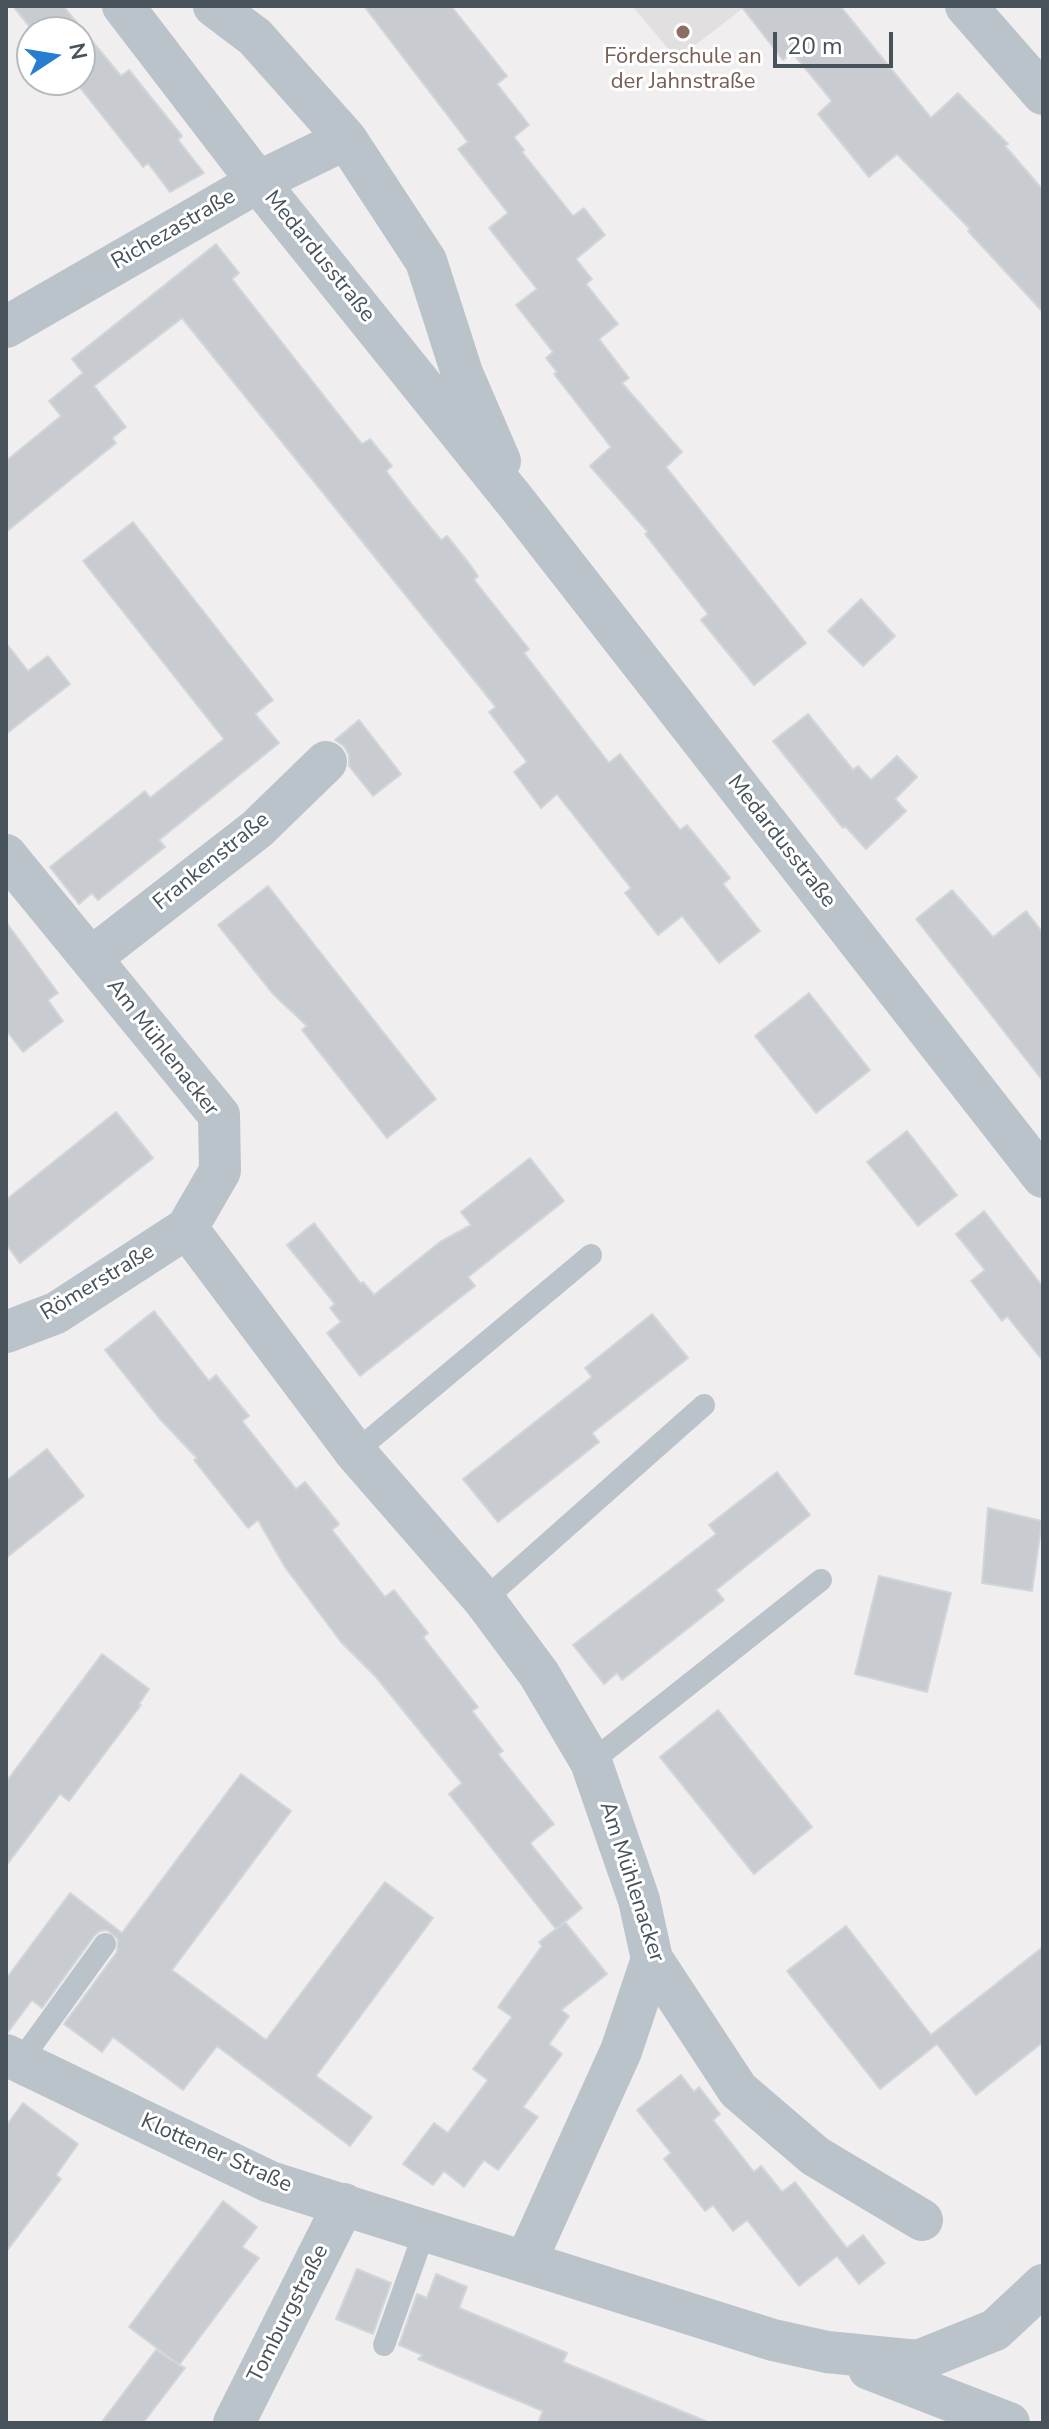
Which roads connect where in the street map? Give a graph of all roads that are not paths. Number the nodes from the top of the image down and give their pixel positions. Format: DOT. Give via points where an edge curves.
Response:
graph roads {
  1 [pos="123,6"];
  2 [pos="214,6"];
  3 [pos="966,6"];
  4 [pos="1043,94"];
  5 [pos="346,139"];
  6 [pos="258,182"];
  7 [pos="6,327"];
  8 [pos="519,506"];
  9 [pos="326,762"];
  10 [pos="6,855"];
  11 [pos="92,957"];
  12 [pos="1043,1177"];
  13 [pos="187,1228"];
  14 [pos="591,1255"];
  15 [pos="6,1332"];
  16 [pos="704,1405"];
  17 [pos="355,1452"];
  18 [pos="821,1580"];
  19 [pos="484,1600"];
  20 [pos="591,1762"];
  21 [pos="105,1944"];
  22 [pos="652,1959"];
  23 [pos="12,2059"];
  24 [pos="344,2204"];
  25 [pos="922,2220"];
  26 [pos="425,2230"];
  27 [pos="526,2261"];
  28 [pos="1043,2285"];
  29 [pos="384,2345"];
  30 [pos="827,2352"];
  31 [pos="943,2411"];
  32 [pos="234,2423"];
  33 [pos="1009,2423"];
  1 -- 6 [label="street, Medardusstraße"];
  2 -- 5 [label="street, Medardusstraße" via="255,37"];
  3 -- 4 [label="street"];
  5 -- 6 [label="street, Richezastraße"];
  5 -- 8 [label="street, Medardusstraße" via="426,261 462,373"];
  6 -- 7 [label="street, Richezastraße"];
  6 -- 8 [label="street, Medardusstraße"];
  8 -- 12 [label="street, Medardusstraße"];
  9 -- 11 [label="street, Frankenstraße" via="257,829"];
  10 -- 11 [label="street, Am Mühlenacker"];
  11 -- 13 [label="street, Am Mühlenacker" via="219,1115 220,1171"];
  13 -- 15 [label="street, Römerstraße" via="56,1313"];
  13 -- 17 [label="street, Am Mühlenacker"];
  14 -- 17 [label="lane"];
  16 -- 19 [label="lane"];
  17 -- 19 [label="street, Am Mühlenacker"];
  18 -- 20 [label="lane"];
  19 -- 20 [label="street, Am Mühlenacker" via="539,1674"];
  20 -- 22 [label="street, Am Mühlenacker" via="639,1900"];
  21 -- 23 [label="lane"];
  22 -- 25 [label="street, Am Mühlenacker" via="738,2090 815,2156"];
  22 -- 27 [label="street" via="621,2051"];
  23 -- 24 [label="street, Klottener Straße" via="270,2182"];
  24 -- 26 [label="street, Klottener Straße"];
  24 -- 32 [label="street, Tomburgstraße"];
  26 -- 27 [label="street, Klottener Straße"];
  26 -- 29 [label="lane"];
  27 -- 30 [label="street, Klottener Straße" via="773,2340"];
  28 -- 30 [label="street, Klottener Straße" via="995,2330 918,2361"];
  30 -- 31 [label="street, Klottener Straße"];
  31 -- 33 [label="street, Klottener Straße"];
}
